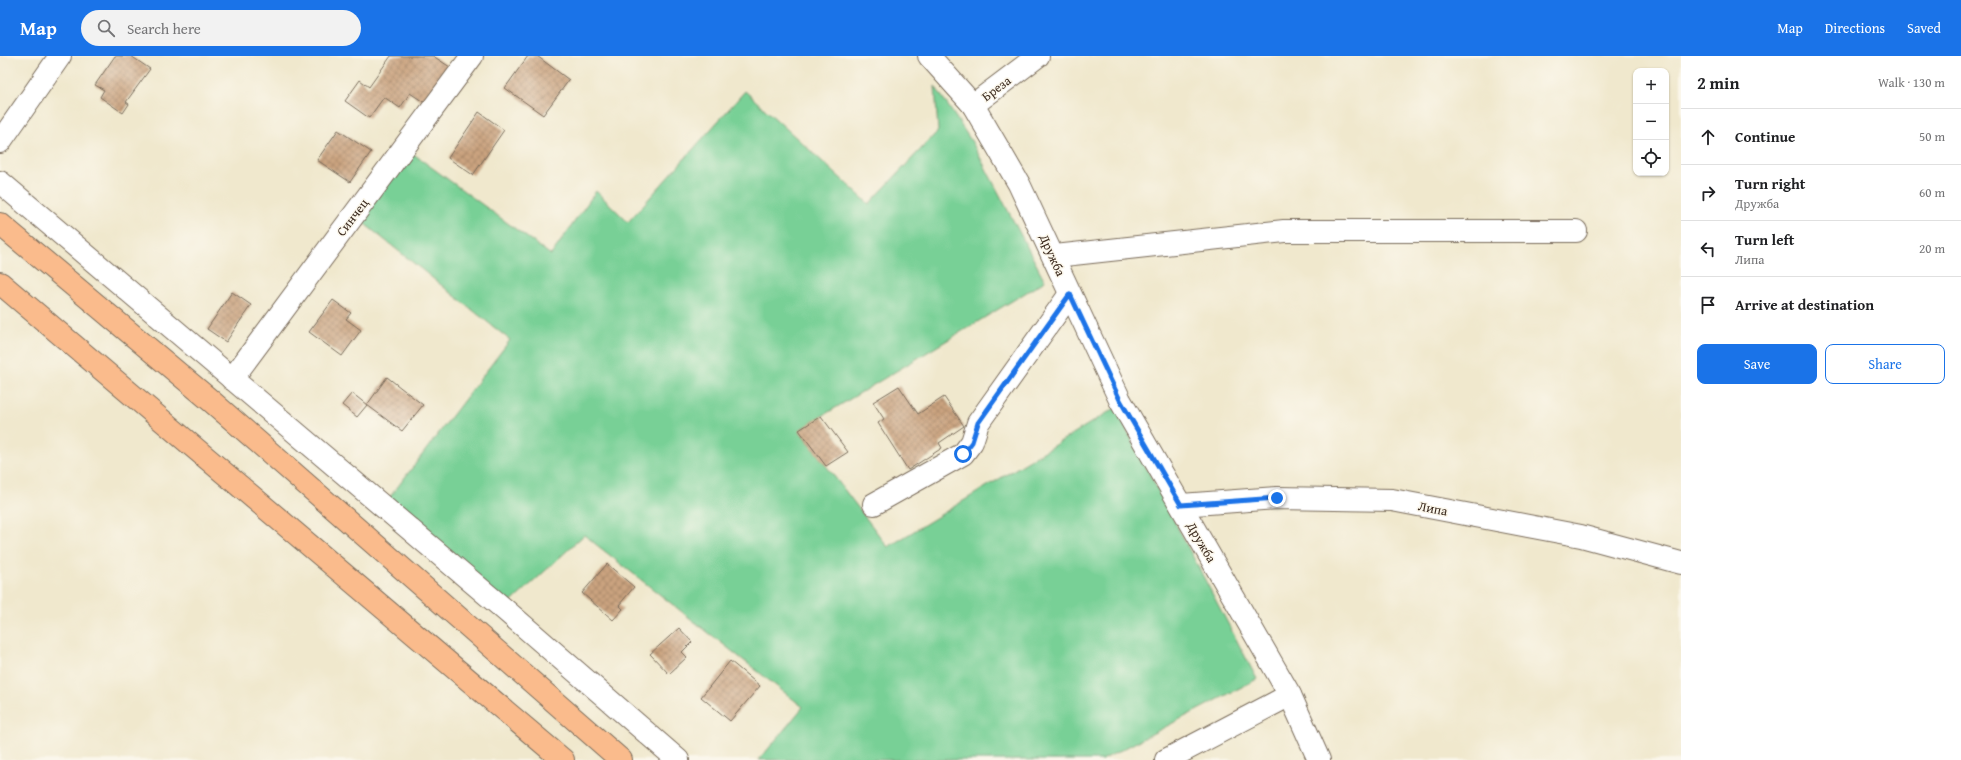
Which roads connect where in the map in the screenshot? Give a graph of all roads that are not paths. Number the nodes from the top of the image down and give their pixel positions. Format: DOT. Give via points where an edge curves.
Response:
graph roads {
  1 [pos="60,56"];
  2 [pos="472,56"];
  3 [pos="929,56"];
  4 [pos="1038,56"];
  5 [pos="973,106"];
  6 [pos="0,142"];
  7 [pos="0,182"];
  8 [pos="0,224"];
  9 [pos="1576,231"];
  10 [pos="1055,256"];
  11 [pos="0,283"];
  12 [pos="1070,294"];
  13 [pos="232,379"];
  14 [pos="874,504"];
  15 [pos="1181,505"];
  16 [pos="1681,562"];
  17 [pos="1290,695"];
  18 [pos="563,760"];
  19 [pos="621,760"];
  20 [pos="678,760"];
  21 [pos="1166,760"];
  22 [pos="1319,760"];
  1 -- 6 [label="street"];
  2 -- 13 [label="street, Синчец"];
  3 -- 5 [label="street, Дружба"];
  4 -- 5 [label="street, Бреза"];
  5 -- 10 [label="street, Дружба" via="1019,184"];
  7 -- 13 [label="street"];
  8 -- 19 [label="main road" via="210,400"];
  9 -- 10 [label="street" via="1284,231"];
  10 -- 12 [label="street, Дружба"];
  11 -- 18 [label="main road"];
  12 -- 14 [label="street" via="978,423 972,442 963,454"];
  12 -- 15 [label="street, Дружба" via="1120,400"];
  13 -- 20 [label="street"];
  15 -- 16 [label="street, Липа" via="1277,498 1392,500 1580,536"];
  15 -- 17 [label="street, Дружба"];
  17 -- 21 [label="street"];
  17 -- 22 [label="street, Дружба"];
}
